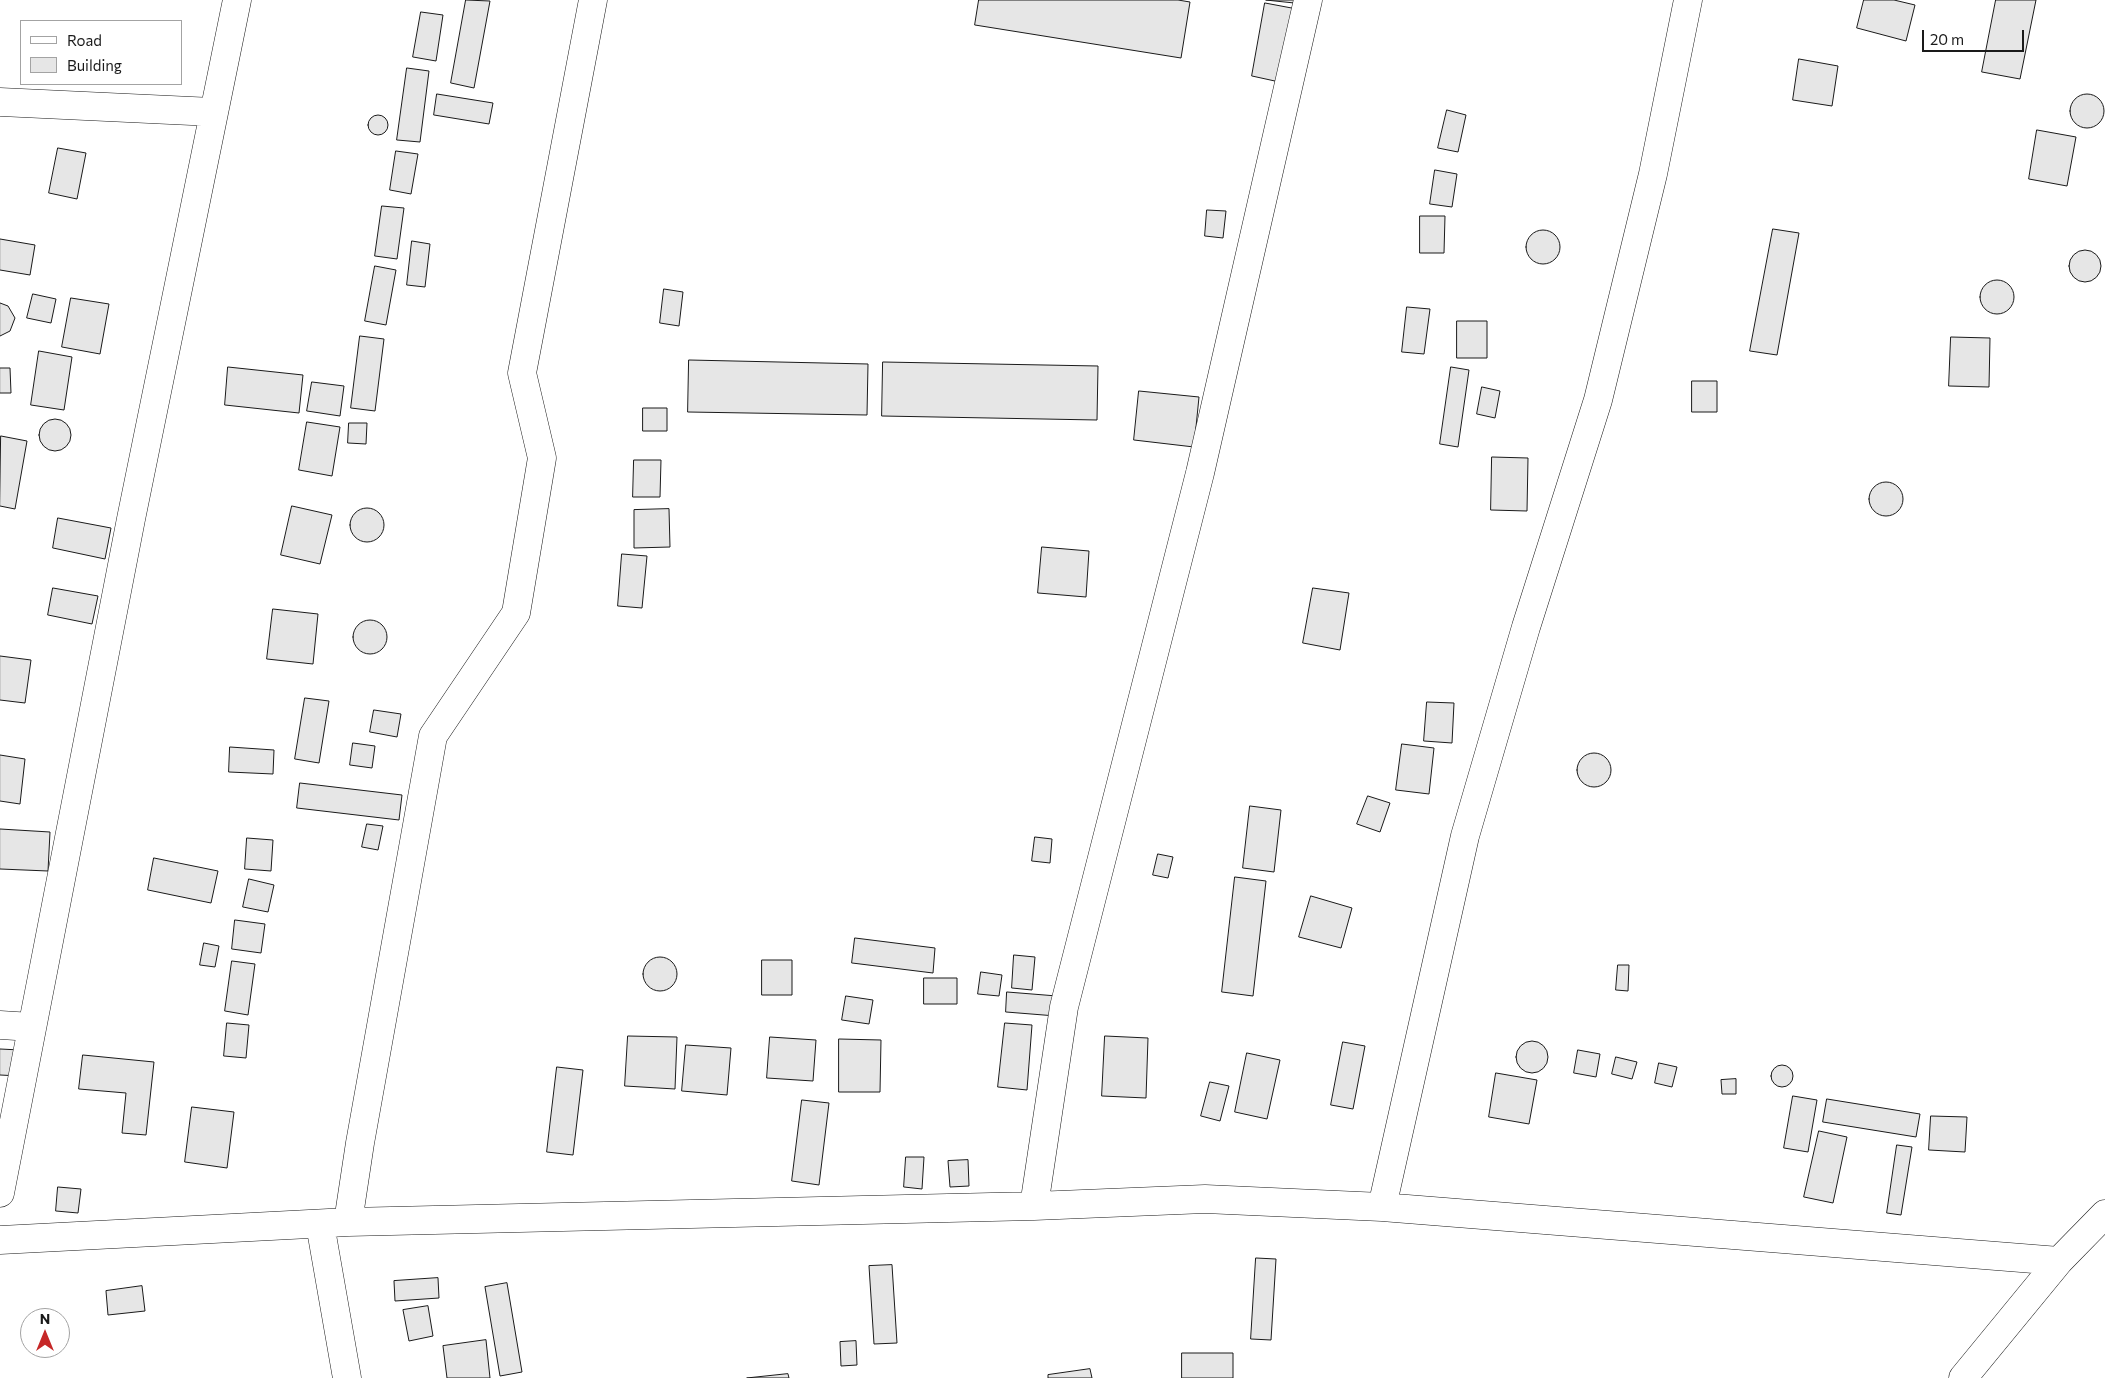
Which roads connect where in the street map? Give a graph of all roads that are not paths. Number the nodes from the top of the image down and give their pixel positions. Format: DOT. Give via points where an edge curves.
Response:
graph roads {
  1 [pos="237,0"];
  2 [pos="593,0"];
  3 [pos="1308,0"];
  4 [pos="1688,0"];
  5 [pos="0,102"];
  6 [pos="214,112"];
  7 [pos="0,1025"];
  8 [pos="32,1026"];
  9 [pos="0,1193"];
  10 [pos="1034,1206"];
  11 [pos="1382,1207"];
  12 [pos="2105,1214"];
  13 [pos="348,1222"];
  14 [pos="320,1224"];
  15 [pos="0,1240"];
  16 [pos="2059,1261"];
  17 [pos="347,1378"];
  18 [pos="1963,1378"];
  1 -- 6 [label="street"];
  2 -- 13 [label="street" via="522,373 542,458 516,613 433,736"];
  3 -- 10 [label="street" via="1200,473 1064,1007"];
  4 -- 11 [label="street" via="1653,174 1598,400 1526,627 1465,836"];
  5 -- 6 [label="street"];
  6 -- 8 [label="street" via="130,519"];
  7 -- 8 [label="street"];
  8 -- 9 [label="street"];
  10 -- 11 [label="street" via="1205,1199"];
  10 -- 13 [label="street"];
  11 -- 16 [label="street"];
  12 -- 16 [label="street"];
  13 -- 14 [label="street"];
  14 -- 15 [label="street"];
  14 -- 17 [label="street"];
  16 -- 18 [label="street"];
}
